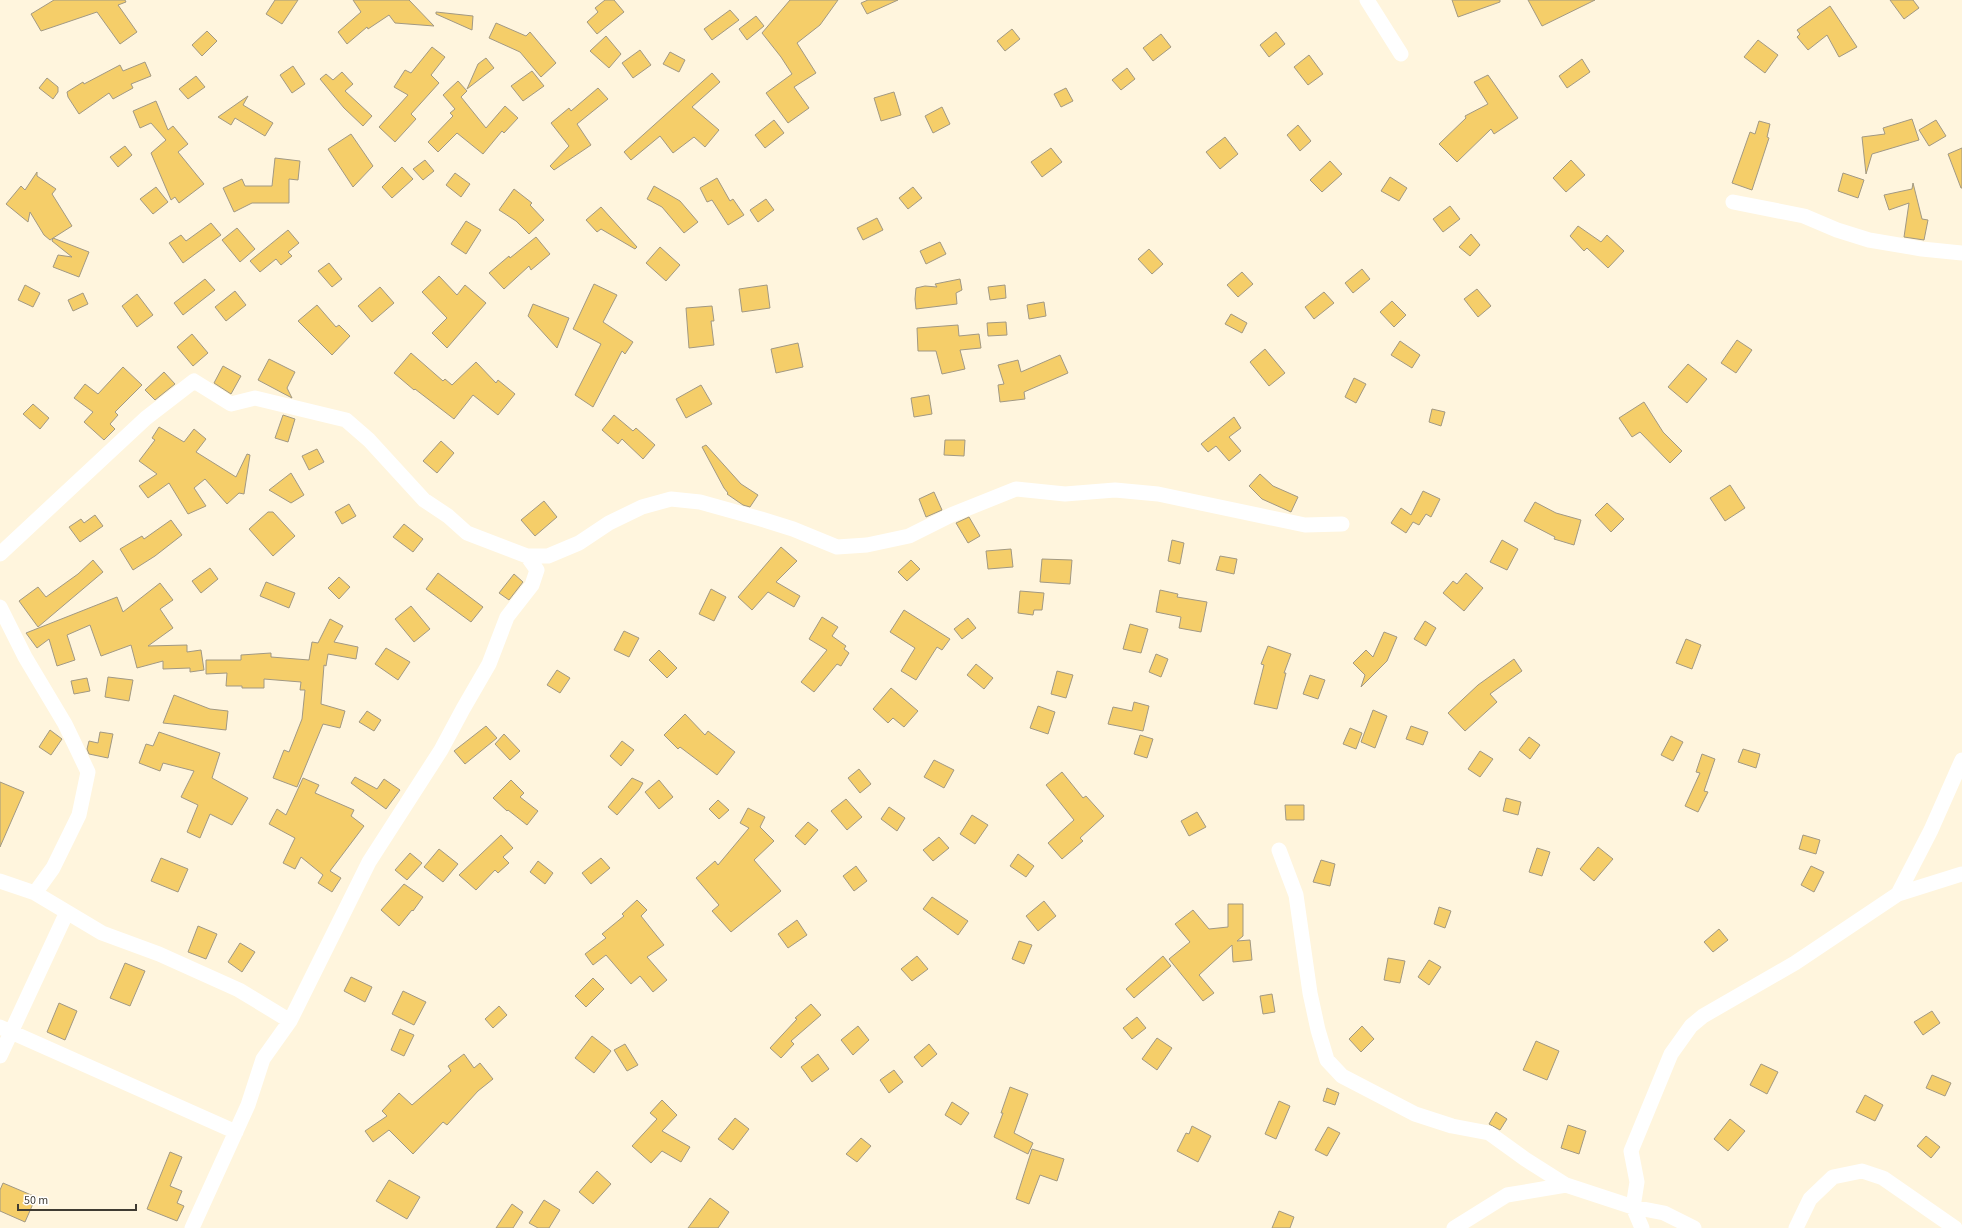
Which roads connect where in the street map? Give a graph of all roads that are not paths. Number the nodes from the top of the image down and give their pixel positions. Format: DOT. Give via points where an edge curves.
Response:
graph roads {
  1 [pos="1367,0"];
  2 [pos="1401,54"];
  3 [pos="1733,202"];
  4 [pos="1962,253"];
  5 [pos="1342,524"];
  6 [pos="0,554"];
  7 [pos="527,556"];
  8 [pos="0,607"];
  9 [pos="1962,760"];
  10 [pos="1279,850"];
  11 [pos="1962,874"];
  12 [pos="0,881"];
  13 [pos="35,893"];
  14 [pos="1898,894"];
  15 [pos="67,912"];
  16 [pos="290,1021"];
  17 [pos="5,1029"];
  18 [pos="0,1056"];
  19 [pos="236,1132"];
  20 [pos="1566,1185"];
  21 [pos="1633,1207"];
  22 [pos="192,1228"];
  23 [pos="1454,1228"];
  24 [pos="1642,1228"];
  25 [pos="1694,1228"];
  26 [pos="1796,1228"];
  27 [pos="1955,1228"];
  1 -- 2 [label="street"];
  3 -- 4 [label="street" via="1804,216 1869,240"];
  5 -- 7 [label="street" via="1305,525 1158,494 1115,490 1065,494 1016,489 951,515 909,536 867,545 837,547 761,519 700,502 671,499 642,507 609,523 579,543 548,556"];
  6 -- 7 [label="street" via="146,418 194,382 231,404 255,398 346,420 424,500 467,532"];
  7 -- 16 [label="street" via="537,570 532,585 507,617 489,664 441,750 369,862"];
  8 -- 13 [label="street" via="25,657 65,724 88,772 79,816 54,868"];
  9 -- 14 [label="street" via="1931,830"];
  10 -- 20 [label="street" via="1296,895 1310,993 1327,1060 1342,1076 1415,1114 1452,1126 1489,1133 1525,1160"];
  11 -- 14 [label="street"];
  12 -- 13 [label="street"];
  13 -- 15 [label="street"];
  14 -- 21 [label="street" via="1795,963 1703,1016 1691,1026 1671,1054 1631,1151 1637,1182"];
  15 -- 16 [label="street" via="102,933 159,954 239,990"];
  15 -- 17 [label="street"];
  16 -- 19 [label="street" via="263,1059"];
  17 -- 18 [label="street"];
  17 -- 19 [label="street"];
  19 -- 22 [label="street"];
  20 -- 21 [label="street"];
  20 -- 23 [label="street" via="1507,1195"];
  21 -- 24 [label="street"];
  21 -- 25 [label="street" via="1664,1213"];
  26 -- 27 [label="street" via="1810,1199 1833,1177 1862,1171 1883,1178"];
}
